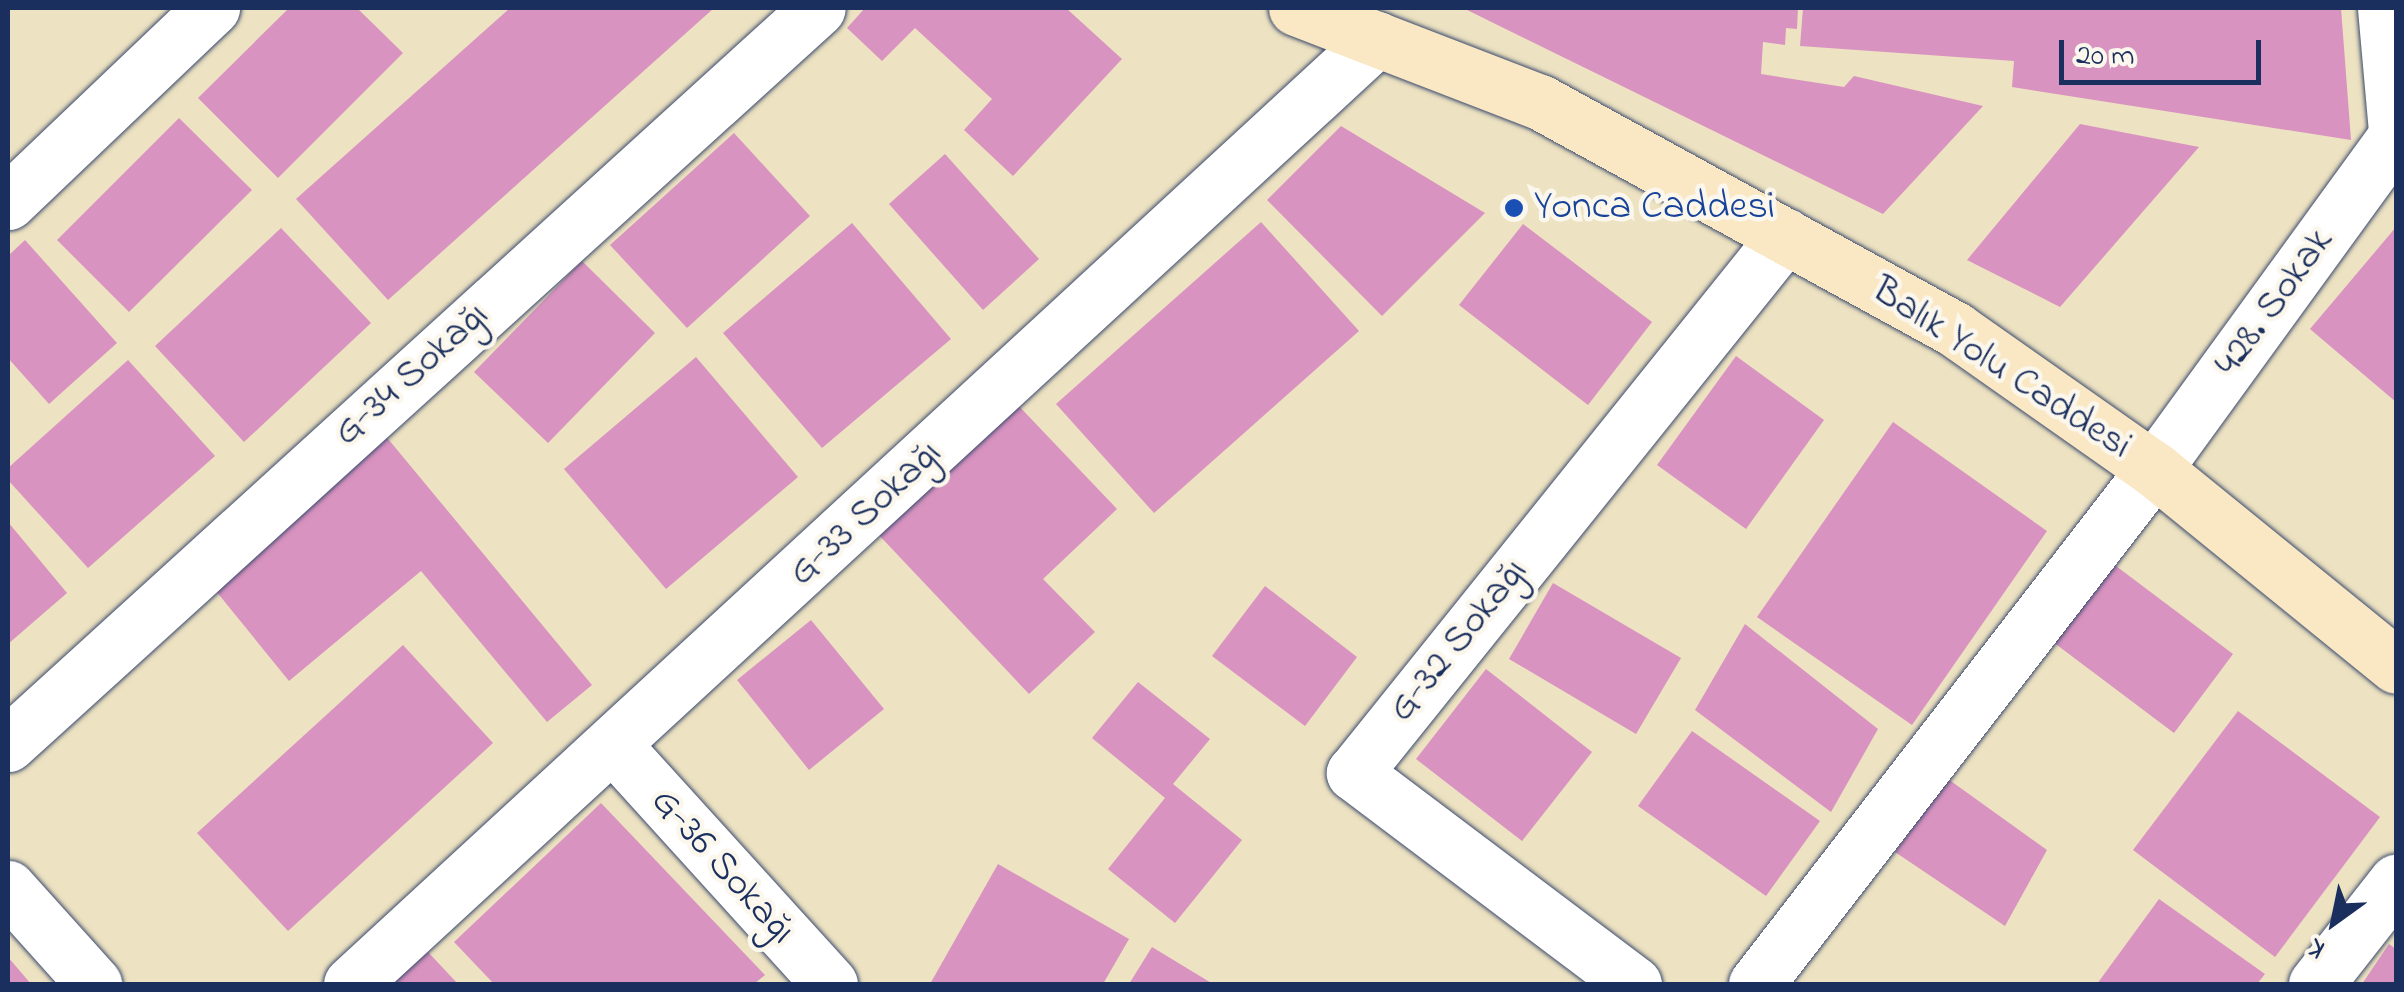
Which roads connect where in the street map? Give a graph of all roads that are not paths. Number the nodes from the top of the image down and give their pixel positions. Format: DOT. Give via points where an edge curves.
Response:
graph roads {
  1 [pos="212,8"];
  2 [pos="818,8"];
  3 [pos="1296,8"];
  4 [pos="2385,8"];
  5 [pos="1377,40"];
  6 [pos="2396,133"];
  7 [pos="8,202"];
  8 [pos="1784,236"];
  9 [pos="2154,469"];
  10 [pos="2396,666"];
  11 [pos="8,744"];
  12 [pos="616,747"];
  13 [pos="2396,882"];
  14 [pos="8,888"];
  15 [pos="94,984"];
  16 [pos="351,984"];
  17 [pos="830,984"];
  18 [pos="1634,984"];
  19 [pos="1756,984"];
  20 [pos="2316,984"];
  1 -- 7 [label="street"];
  2 -- 11 [label="street, G-34 Sokağı"];
  3 -- 5 [label="main road, Balık Yolu Caddesi"];
  4 -- 6 [label="street, 428. Sokak"];
  5 -- 8 [label="main road, Balık Yolu Caddesi" via="1540,102"];
  5 -- 12 [label="street, G-33 Sokağı"];
  6 -- 9 [label="street, 428. Sokak"];
  8 -- 9 [label="main road, Balık Yolu Caddesi" via="1956,330"];
  8 -- 18 [label="street, G-32 Sokağı" via="1354,773"];
  9 -- 10 [label="main road, Balık Yolu Caddesi"];
  9 -- 19 [label="street"];
  12 -- 16 [label="street, G-33 Sokağı"];
  12 -- 17 [label="street, G-36 Sokağı"];
  13 -- 20 [label="street"];
  14 -- 15 [label="street"];
}
